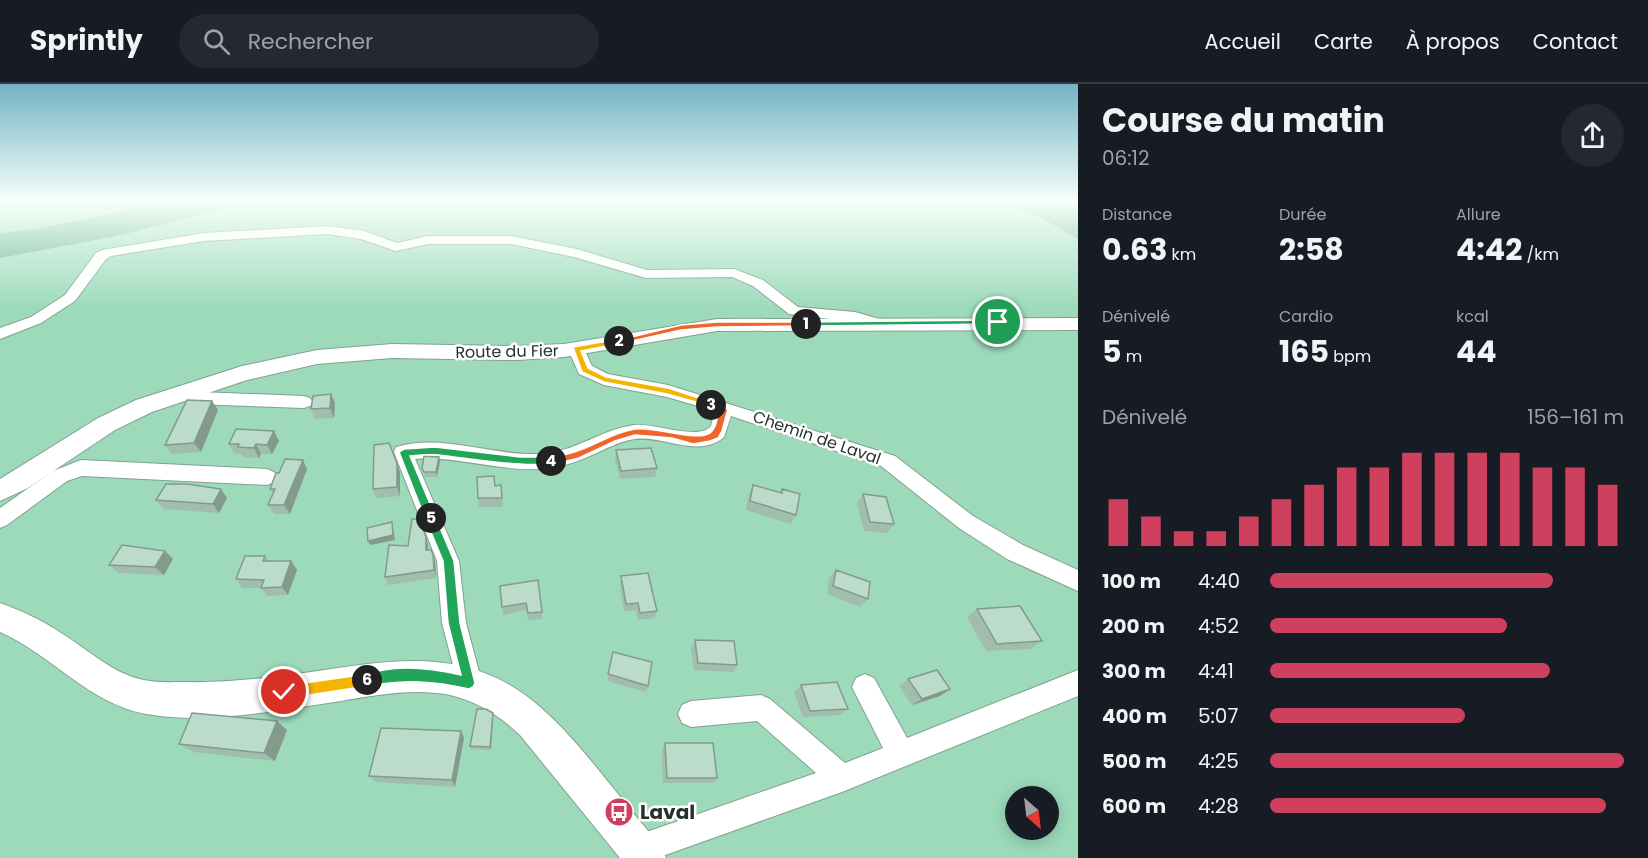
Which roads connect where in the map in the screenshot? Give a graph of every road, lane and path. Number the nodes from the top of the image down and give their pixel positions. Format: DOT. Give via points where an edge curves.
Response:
graph roads {
  1 [pos="203,237"];
  2 [pos="368,237"];
  3 [pos="878,324"];
  4 [pos="1078,324"];
  5 [pos="0,334"];
  6 [pos="576,349"];
  7 [pos="185,392"];
  8 [pos="304,402"];
  9 [pos="724,409"];
  10 [pos="267,477"];
  11 [pos="0,492"];
  12 [pos="0,519"];
  13 [pos="1078,581"];
  14 [pos="0,617"];
  15 [pos="469,683"];
  16 [pos="1078,683"];
  17 [pos="865,687"];
  18 [pos="691,714"];
  19 [pos="900,753"];
  20 [pos="842,778"];
  21 [pos="642,854"];
  1 -- 5 [label="street" via="107,253 70,298 36,320"];
  2 -- 3 [label="street" via="396,247 428,240 511,240 577,253 646,274 734,273 758,283 794,311 855,317"];
  3 -- 4 [label="main road, Route du Fier"];
  3 -- 6 [label="main road, Route du Fier" via="717,325 681,328"];
  6 -- 7 [label="main road, Route du Fier" via="343,353 281,364"];
  6 -- 9 [label="street, Chemin de Laval" via="585,370 604,380 668,391"];
  7 -- 8 [label="street" via="194,398"];
  7 -- 11 [label="main road, Route du Fier" via="111,421"];
  9 -- 13 [label="street, Chemin de Laval" via="888,461 966,522 1015,552"];
  9 -- 15 [label="street" via="718,429 706,439 635,432 576,456 551,461 404,452 448,561 454,623"];
  10 -- 12 [label="street" via="81,468 60,476"];
  14 -- 15 [label="main road" via="20,623 108,683 138,696 202,700 405,674"];
  15 -- 21 [label="main road" via="490,691 538,729"];
  16 -- 19 [label="street"];
  17 -- 19 [label="street"];
  18 -- 20 [label="street" via="760,708"];
  19 -- 20 [label="street"];
  20 -- 21 [label="street"];
}
